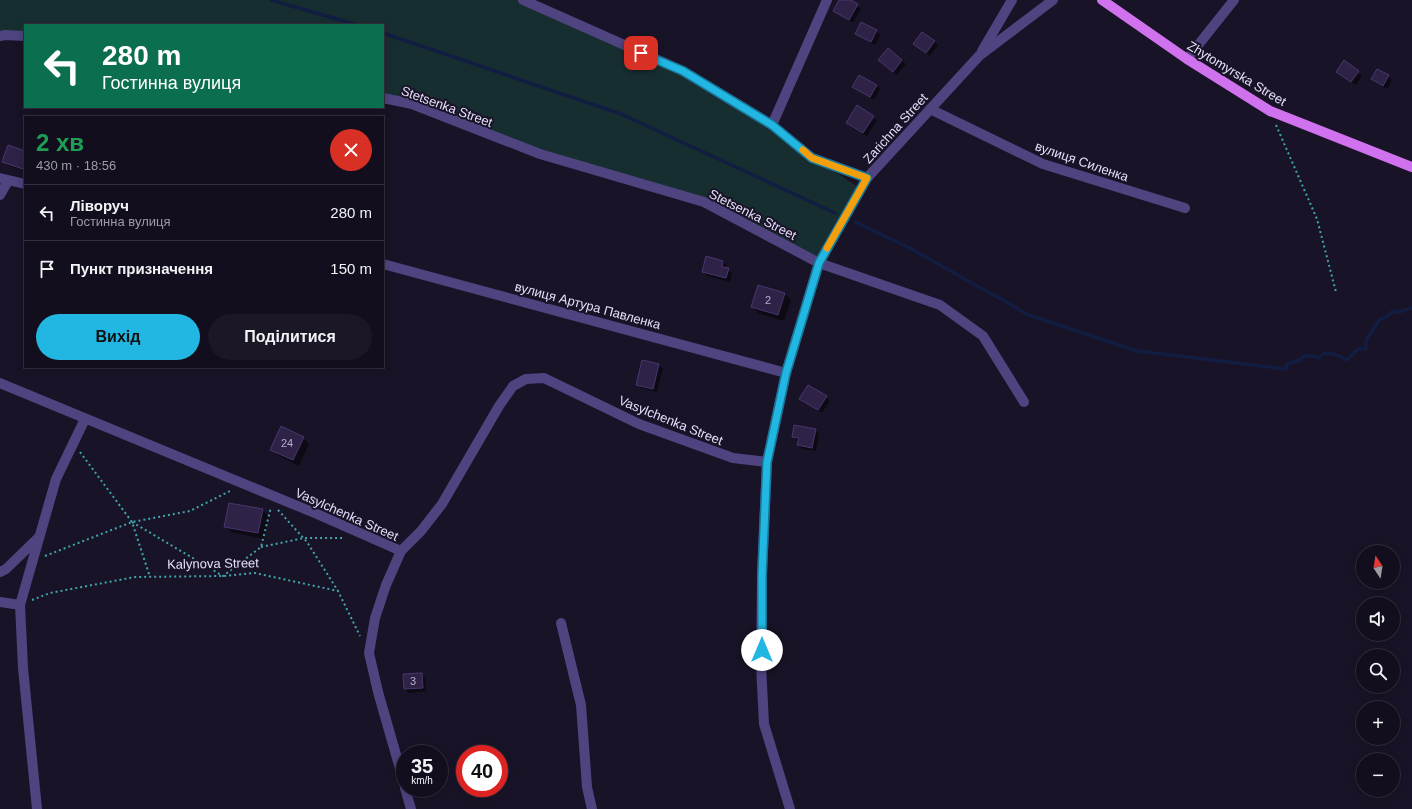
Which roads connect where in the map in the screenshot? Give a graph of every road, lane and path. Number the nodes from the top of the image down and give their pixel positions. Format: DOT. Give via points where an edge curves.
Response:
graph roads {
  1 [pos="523,0"];
  2 [pos="827,0"];
  3 [pos="1012,0"];
  4 [pos="1053,0"];
  5 [pos="1102,0"];
  6 [pos="1234,0"];
  7 [pos="0,36"];
  8 [pos="24,36"];
  9 [pos="980,56"];
  10 [pos="1187,59"];
  11 [pos="384,98"];
  12 [pos="930,109"];
  13 [pos="1270,111"];
  14 [pos="772,125"];
  15 [pos="1412,167"];
  16 [pos="867,178"];
  17 [pos="4,180"];
  18 [pos="24,184"];
  19 [pos="0,195"];
  20 [pos="1185,208"];
  21 [pos="819,263"];
  22 [pos="384,264"];
  23 [pos="1336,292"];
  24 [pos="786,373"];
  25 [pos="0,383"];
  26 [pos="1024,402"];
  27 [pos="85,419"];
  28 [pos="73,443"];
  29 [pos="767,462"];
  30 [pos="244,484"];
  31 [pos="132,522"];
  32 [pos="39,537"];
  33 [pos="304,538"];
  34 [pos="349,538"];
  35 [pos="261,547"];
  36 [pos="401,551"];
  37 [pos="33,560"];
  38 [pos="0,572"];
  39 [pos="223,576"];
  40 [pos="150,577"];
  41 [pos="338,591"];
  42 [pos="0,602"];
  43 [pos="20,605"];
  44 [pos="561,623"];
  45 [pos="369,653"];
  46 [pos="396,755"];
  47 [pos="408,797"];
  48 [pos="38,809"];
  49 [pos="412,809"];
  50 [pos="592,809"];
  51 [pos="790,809"];
  1 -- 14 [label="street" via="683,71"];
  2 -- 14 [label="street"];
  3 -- 9 [label="street, Zarichna Street"];
  4 -- 9 [label="street, Zarichna Street"];
  5 -- 10 [label="main road, Zhytomyrska Street"];
  6 -- 10 [label="street"];
  7 -- 8 [label="street"];
  9 -- 12 [label="street, Zarichna Street"];
  10 -- 13 [label="main road, Zhytomyrska Street"];
  11 -- 21 [label="street, Stetsenka Street" via="412,104 540,154 704,202"];
  12 -- 16 [label="street, Zarichna Street"];
  12 -- 20 [label="street, вулиця Силенка" via="1043,164"];
  13 -- 15 [label="main road, Zhytomyrska Street"];
  13 -- 23 [label="path" via="1317,219"];
  14 -- 16 [label="street" via="812,158"];
  16 -- 21 [label="street, Zarichna Street"];
  17 -- 18 [label="street"];
  17 -- 19 [label="street"];
  21 -- 24 [label="street, Zarichna Street"];
  21 -- 26 [label="street, Stetsenka Street" via="940,305 983,336"];
  22 -- 24 [label="street, вулиця Артура Павленка"];
  24 -- 29 [label="street, Zarichna Street"];
  25 -- 27 [label="street, Vasylchenka Street"];
  27 -- 28 [label="street"];
  27 -- 30 [label="street, Vasylchenka Street"];
  28 -- 31 [label="path"];
  28 -- 32 [label="street" via="56,480"];
  29 -- 36 [label="street, Vasylchenka Street" via="733,458 640,424 544,378 526,379 513,386 442,504"];
  29 -- 51 [label="street, Zarichna Street" via="762,575 761,665 764,724"];
  30 -- 31 [label="path" via="190,511"];
  30 -- 36 [label="street, Vasylchenka Street"];
  31 -- 37 [label="path"];
  31 -- 39 [label="path"];
  31 -- 40 [label="path"];
  32 -- 37 [label="street"];
  32 -- 38 [label="street"];
  33 -- 34 [label="path"];
  33 -- 35 [label="path"];
  33 -- 35 [label="path" via="272,504"];
  33 -- 41 [label="path"];
  35 -- 39 [label="path"];
  36 -- 45 [label="street" via="375,618"];
  37 -- 43 [label="street"];
  39 -- 40 [label="path, Kalynova Street"];
  39 -- 41 [label="path, Kalynova Street" via="256,573"];
  40 -- 43 [label="path, Kalynova Street" via="135,577 50,593"];
  41 -- 45 [label="path"];
  42 -- 43 [label="street"];
  43 -- 48 [label="street" via="23,668"];
  44 -- 50 [label="street" via="581,705 587,787"];
  45 -- 46 [label="street"];
  47 -- 49 [label="street"];
}
